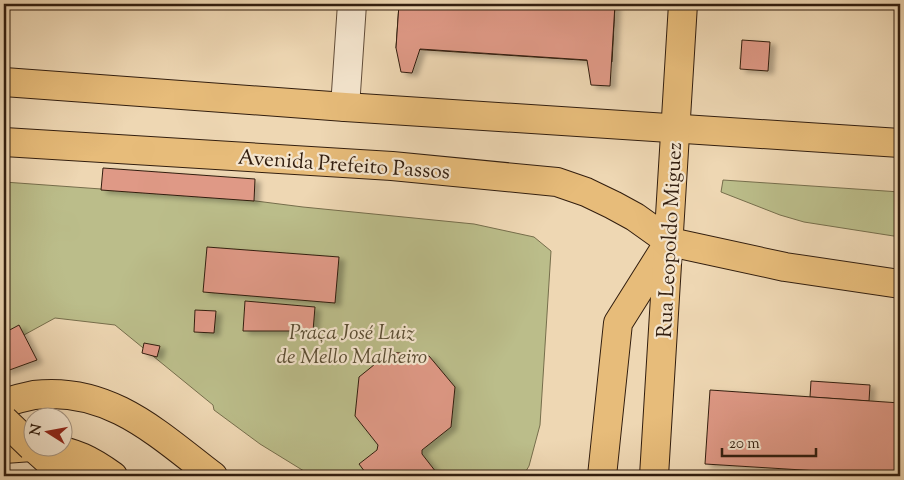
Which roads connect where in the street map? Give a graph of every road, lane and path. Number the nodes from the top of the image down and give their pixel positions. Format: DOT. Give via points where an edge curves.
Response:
graph roads {
  1 [pos="352,4"];
  2 [pos="683,4"];
  3 [pos="4,82"];
  4 [pos="345,107"];
  5 [pos="675,127"];
  6 [pos="4,142"];
  7 [pos="900,143"];
  8 [pos="670,242"];
  9 [pos="900,284"];
  10 [pos="4,403"];
  11 [pos="4,420"];
  12 [pos="22,437"];
  13 [pos="22,448"];
  14 [pos="4,449"];
  15 [pos="72,453"];
  16 [pos="45,458"];
  17 [pos="65,476"];
  18 [pos="113,476"];
  19 [pos="213,476"];
  20 [pos="602,476"];
  21 [pos="654,476"];
  1 -- 4 [label="street"];
  2 -- 5 [label="main road, Rua Leopoldo Miguez"];
  3 -- 4 [label="main road"];
  4 -- 5 [label="main road"];
  5 -- 7 [label="main road"];
  5 -- 8 [label="main road, Rua Leopoldo Miguez"];
  6 -- 8 [label="main road, Avenida Prefeito Passos" via="392,166 557,182 613,205"];
  8 -- 9 [label="main road" via="784,267"];
  8 -- 20 [label="main road" via="618,323"];
  8 -- 21 [label="main road, Rua Leopoldo Miguez"];
  10 -- 19 [label="main road" via="31,396 66,394 115,407 143,422"];
  11 -- 12 [label="main road, bridge"];
  13 -- 14 [label="main road"];
  15 -- 18 [label="main road" via="94,462"];
  16 -- 17 [label="main road"];
}
